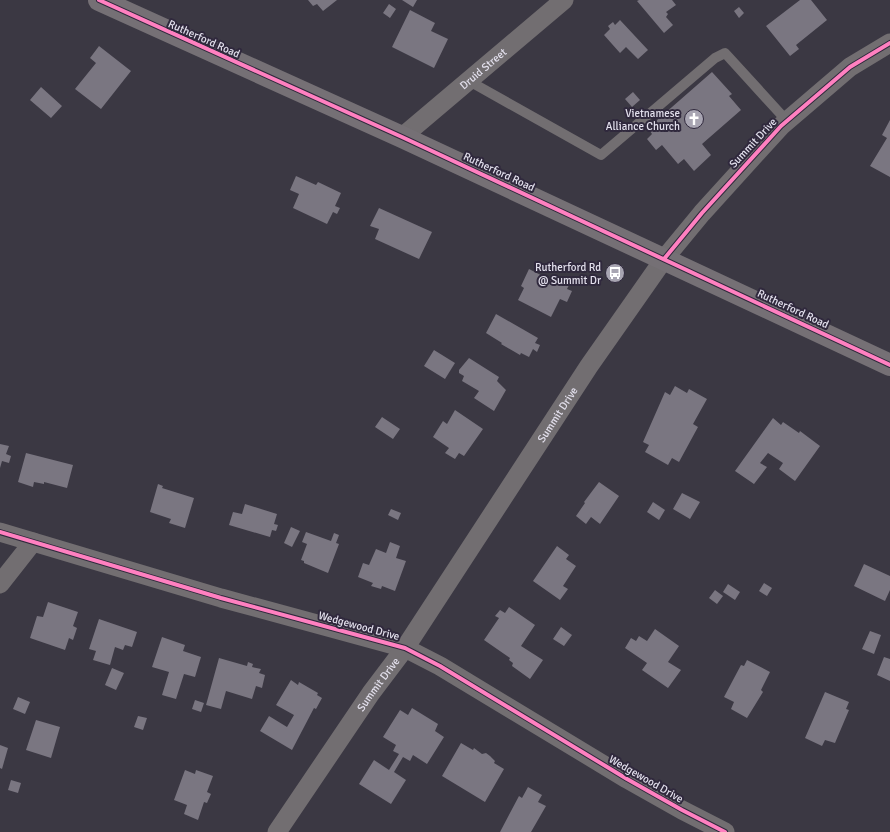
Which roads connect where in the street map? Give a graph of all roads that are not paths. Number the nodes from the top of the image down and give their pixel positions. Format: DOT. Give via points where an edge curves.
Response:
graph roads {
  1 [pos="99,0"];
  2 [pos="564,0"];
  3 [pos="890,43"];
  4 [pos="469,81"];
  5 [pos="787,121"];
  6 [pos="402,137"];
  7 [pos="664,259"];
  8 [pos="890,365"];
  9 [pos="0,532"];
  10 [pos="33,542"];
  11 [pos="0,584"];
  12 [pos="405,648"];
  13 [pos="277,832"];
  14 [pos="725,832"];
  1 -- 6 [label="street, Rutherford Road"];
  2 -- 4 [label="street, Druid Street"];
  3 -- 5 [label="street, Summit Drive" via="850,68"];
  4 -- 5 [label="lane" via="601,155 715,58 725,53"];
  4 -- 6 [label="street, Druid Street"];
  5 -- 7 [label="street, Summit Drive" via="739,171"];
  6 -- 7 [label="street, Rutherford Road"];
  7 -- 8 [label="street, Rutherford Road"];
  7 -- 12 [label="street, Summit Drive" via="590,366"];
  9 -- 10 [label="street, Wedgewood Drive"];
  10 -- 11 [label="street"];
  10 -- 12 [label="street, Wedgewood Drive" via="221,598"];
  12 -- 13 [label="street, Summit Drive" via="371,693"];
  12 -- 14 [label="street, Wedgewood Drive" via="440,666 627,779"];
}
